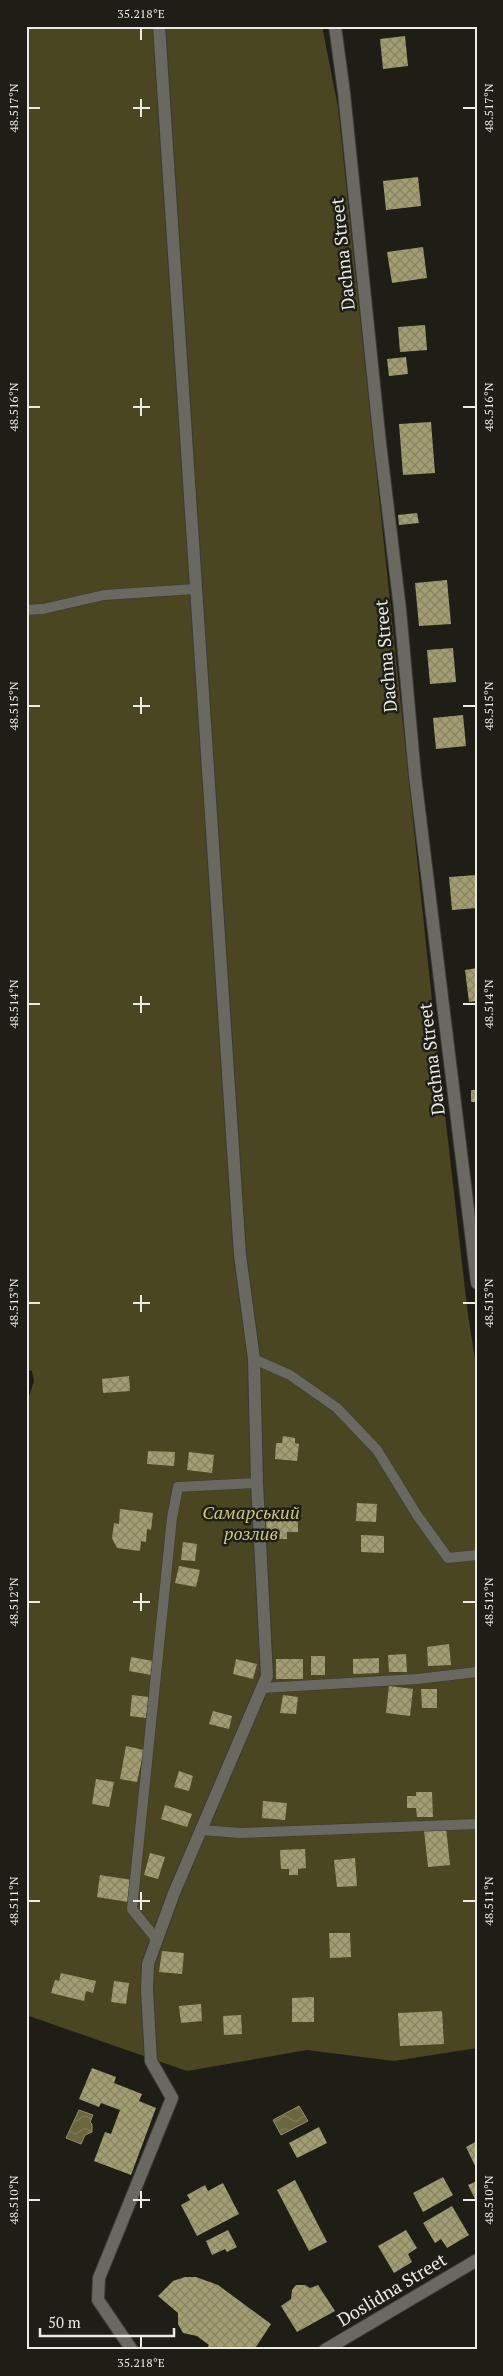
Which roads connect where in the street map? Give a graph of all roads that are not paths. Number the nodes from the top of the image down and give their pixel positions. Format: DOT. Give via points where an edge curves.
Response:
graph roads {
  1 [pos="159,26"];
  2 [pos="335,26"];
  3 [pos="195,589"];
  4 [pos="26,610"];
  5 [pos="476,1275"];
  6 [pos="254,1359"];
  7 [pos="257,1484"];
  8 [pos="477,1555"];
  9 [pos="477,1672"];
  10 [pos="262,1688"];
  11 [pos="477,1824"];
  12 [pos="201,1830"];
  13 [pos="157,1940"];
  14 [pos="477,2260"];
  15 [pos="132,2350"];
  16 [pos="325,2350"];
  1 -- 3 [label="street"];
  2 -- 5 [label="street, Dachna Street" via="400,610 415,776"];
  3 -- 4 [label="lane" via="104,594"];
  3 -- 6 [label="street" via="240,1256"];
  6 -- 7 [label="street"];
  6 -- 8 [label="lane" via="290,1375 337,1408 377,1450 448,1558"];
  7 -- 10 [label="street" via="267,1676"];
  7 -- 13 [label="lane" via="178,1487 171,1528 132,1909"];
  9 -- 10 [label="lane" via="417,1679"];
  10 -- 12 [label="street"];
  11 -- 12 [label="lane" via="240,1833"];
  12 -- 13 [label="street"];
  13 -- 15 [label="street" via="148,1964 151,2061 172,2098 98,2278 98,2300"];
  14 -- 16 [label="street, Doslidna Street"];
}
